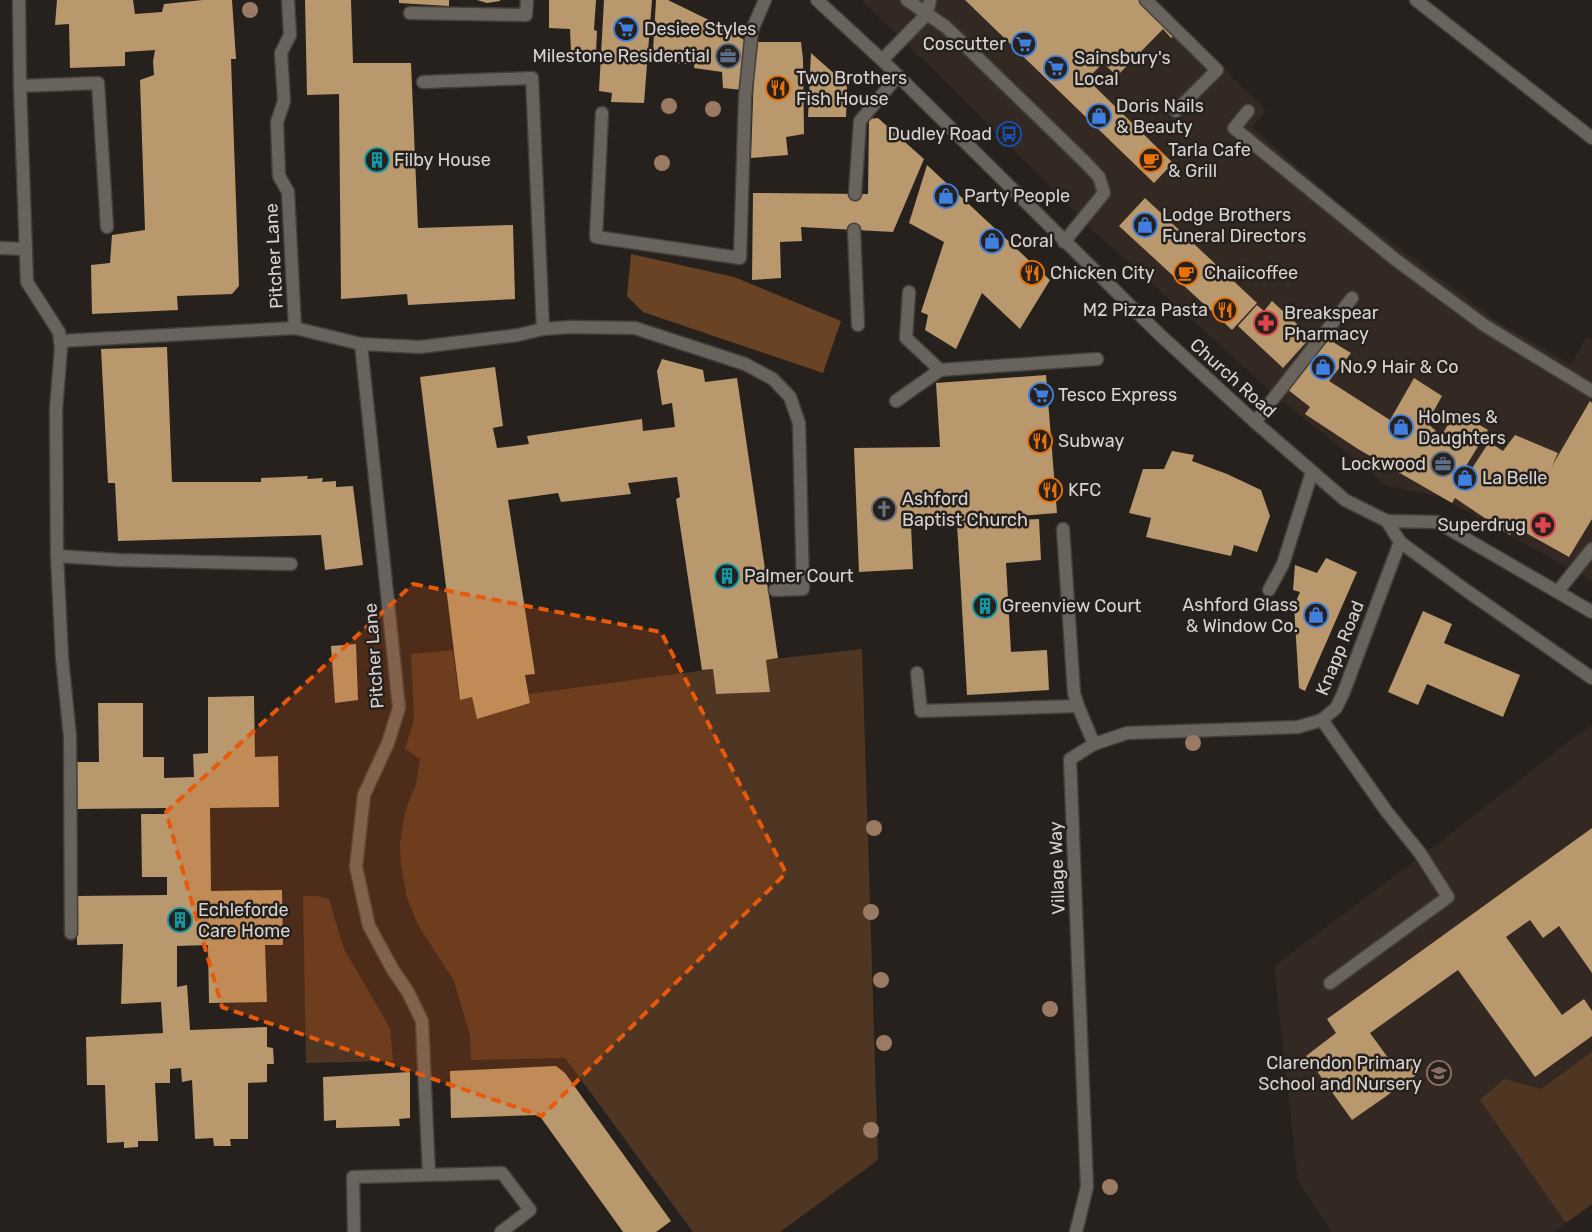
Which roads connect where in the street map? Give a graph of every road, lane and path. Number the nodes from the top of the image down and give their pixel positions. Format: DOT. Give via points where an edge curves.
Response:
graph roads {
  1 [pos="19,0"];
  2 [pos="288,0"];
  3 [pos="527,0"];
  4 [pos="765,0"];
  5 [pos="817,0"];
  6 [pos="907,0"];
  7 [pos="930,0"];
  8 [pos="1146,0"];
  9 [pos="1419,1"];
  10 [pos="410,13"];
  11 [pos="927,14"];
  12 [pos="882,60"];
  13 [pos="897,76"];
  14 [pos="423,82"];
  15 [pos="20,86"];
  16 [pos="1176,111"];
  17 [pos="1248,111"];
  18 [pos="602,113"];
  19 [pos="1592,138"];
  20 [pos="854,194"];
  21 [pos="106,227"];
  22 [pos="854,230"];
  23 [pos="1064,242"];
  24 [pos="0,248"];
  25 [pos="26,248"];
  26 [pos="909,292"];
  27 [pos="1352,298"];
  28 [pos="858,325"];
  29 [pos="295,328"];
  30 [pos="543,329"];
  31 [pos="59,337"];
  32 [pos="361,344"];
  33 [pos="1097,359"];
  34 [pos="940,370"];
  35 [pos="1592,391"];
  36 [pos="896,401"];
  37 [pos="1255,422"];
  38 [pos="1312,472"];
  39 [pos="1387,521"];
  40 [pos="1063,529"];
  41 [pos="1400,542"];
  42 [pos="1592,549"];
  43 [pos="58,556"];
  44 [pos="291,564"];
  45 [pos="775,590"];
  46 [pos="1269,590"];
  47 [pos="1558,591"];
  48 [pos="1592,612"];
  49 [pos="917,673"];
  50 [pos="1592,678"];
  51 [pos="1078,706"];
  52 [pos="1322,720"];
  53 [pos="1094,744"];
  54 [pos="71,932"];
  55 [pos="1330,984"];
  56 [pos="429,1175"];
  57 [pos="354,1232"];
  58 [pos="500,1232"];
  59 [pos="1076,1232"];
  1 -- 15 [label="street"];
  2 -- 29 [label="street, Pitcher Lane" via="290,35 281,53 284,101 277,122 279,176 288,192"];
  3 -- 10 [label="street" via="526,15"];
  4 -- 18 [label="street" via="752,30 745,98 740,258 596,237"];
  5 -- 12 [label="street, Church Road"];
  6 -- 11 [label="street"];
  7 -- 11 [label="street"];
  8 -- 16 [label="street" via="1217,70"];
  9 -- 19 [label="street"];
  11 -- 12 [label="street"];
  11 -- 23 [label="street" via="946,27 1099,177 1104,192"];
  12 -- 13 [label="street, Church Road"];
  13 -- 20 [label="street" via="860,121"];
  13 -- 23 [label="street, Church Road"];
  14 -- 30 [label="street" via="532,78"];
  15 -- 21 [label="street" via="98,83"];
  15 -- 25 [label="street"];
  17 -- 35 [label="street" via="1234,128 1396,260 1484,325"];
  22 -- 28 [label="street"];
  23 -- 37 [label="street, Church Road"];
  24 -- 25 [label="street"];
  25 -- 31 [label="street" via="27,282"];
  26 -- 34 [label="street" via="906,338"];
  27 -- 37 [label="street"];
  29 -- 31 [label="street"];
  29 -- 32 [label="street, Pitcher Lane"];
  30 -- 32 [label="street, Pitcher Lane" via="420,347"];
  30 -- 45 [label="street, Pitcher Lane" via="635,328 745,364 773,380 790,397 799,423 803,589"];
  31 -- 43 [label="street" via="56,409"];
  32 -- 56 [label="street, Pitcher Lane" via="399,708 388,744 364,795 356,867 369,926 422,1021"];
  33 -- 34 [label="street"];
  34 -- 36 [label="street"];
  37 -- 38 [label="street, Church Road"];
  38 -- 39 [label="street, Church Road" via="1345,500"];
  38 -- 46 [label="street" via="1282,564"];
  39 -- 41 [label="street"];
  39 -- 47 [label="street" via="1437,522"];
  40 -- 51 [label="street" via="1074,692"];
  41 -- 50 [label="street"];
  41 -- 52 [label="street, Knapp Road" via="1343,694 1336,708"];
  42 -- 47 [label="street"];
  43 -- 44 [label="street"];
  43 -- 54 [label="street" via="62,658 70,737"];
  47 -- 48 [label="street"];
  49 -- 51 [label="street" via="921,711"];
  51 -- 53 [label="street"];
  52 -- 53 [label="street, Village Way" via="1298,726 1127,733"];
  52 -- 55 [label="street, Knapp Road" via="1420,853 1448,897"];
  53 -- 59 [label="street, Village Way" via="1070,758 1087,1187"];
  56 -- 57 [label="street" via="353,1177"];
  56 -- 58 [label="street" via="502,1174 530,1210"];
}
